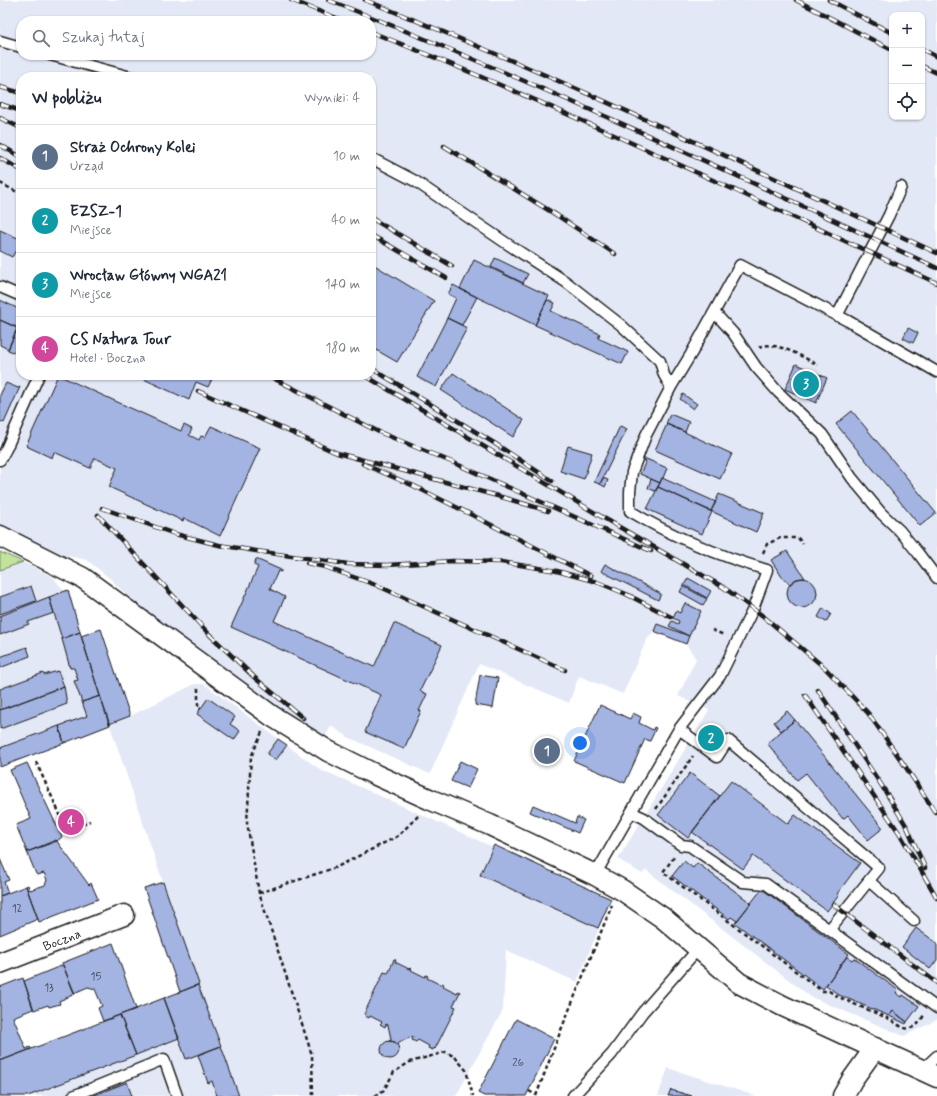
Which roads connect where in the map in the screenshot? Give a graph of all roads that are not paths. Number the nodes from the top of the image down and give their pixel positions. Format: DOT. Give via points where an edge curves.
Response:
graph roads {
  1 [pos="0,41"];
  2 [pos="16,46"];
  3 [pos="68,60"];
  4 [pos="113,72"];
  5 [pos="376,161"];
  6 [pos="901,187"];
  7 [pos="0,287"];
  8 [pos="16,294"];
  9 [pos="714,312"];
  10 [pos="837,316"];
  11 [pos="937,372"];
  12 [pos="37,380"];
  13 [pos="671,387"];
  14 [pos="0,460"];
  15 [pos="0,536"];
  16 [pos="937,578"];
  17 [pos="679,729"];
  18 [pos="631,812"];
  19 [pos="594,875"];
  20 [pos="868,881"];
  21 [pos="124,915"];
  22 [pos="914,921"];
  23 [pos="828,930"];
  24 [pos="698,948"];
  25 [pos="0,963"];
  26 [pos="935,1006"];
  27 [pos="875,1048"];
  28 [pos="937,1056"];
  29 [pos="930,1074"];
  30 [pos="72,1096"];
  31 [pos="177,1096"];
  32 [pos="573,1096"];
  33 [pos="843,1096"];
  1 -- 2 [label="lane"];
  3 -- 4 [label="lane"];
  5 -- 13 [label="lane" via="415,181 566,282 622,325 660,361"];
  6 -- 10 [label="lane"];
  7 -- 8 [label="lane"];
  9 -- 10 [label="lane" via="740,265"];
  9 -- 13 [label="lane"];
  9 -- 16 [label="lane" via="778,392 822,434 857,484 900,531"];
  10 -- 11 [label="lane"];
  12 -- 14 [label="lane"];
  13 -- 17 [label="lane" via="646,435 632,472 630,511 656,527 735,560 767,570 753,609 720,676"];
  15 -- 19 [label="street" via="83,578 272,716 328,751"];
  17 -- 18 [label="lane"];
  17 -- 20 [label="lane" via="717,757 728,740 879,868"];
  18 -- 19 [label="lane"];
  18 -- 23 [label="lane" via="681,845 690,846 743,882 766,884"];
  19 -- 24 [label="street" via="663,918"];
  20 -- 22 [label="lane"];
  20 -- 23 [label="lane"];
  21 -- 25 [label="street, Boczna"];
  23 -- 26 [label="lane"];
  24 -- 27 [label="street" via="739,983"];
  24 -- 32 [label="lane" via="642,1013 612,1054"];
  27 -- 29 [label="street"];
  27 -- 33 [label="street"];
  28 -- 29 [label="lane"];
  30 -- 31 [label="lane" via="164,1059"];
}
